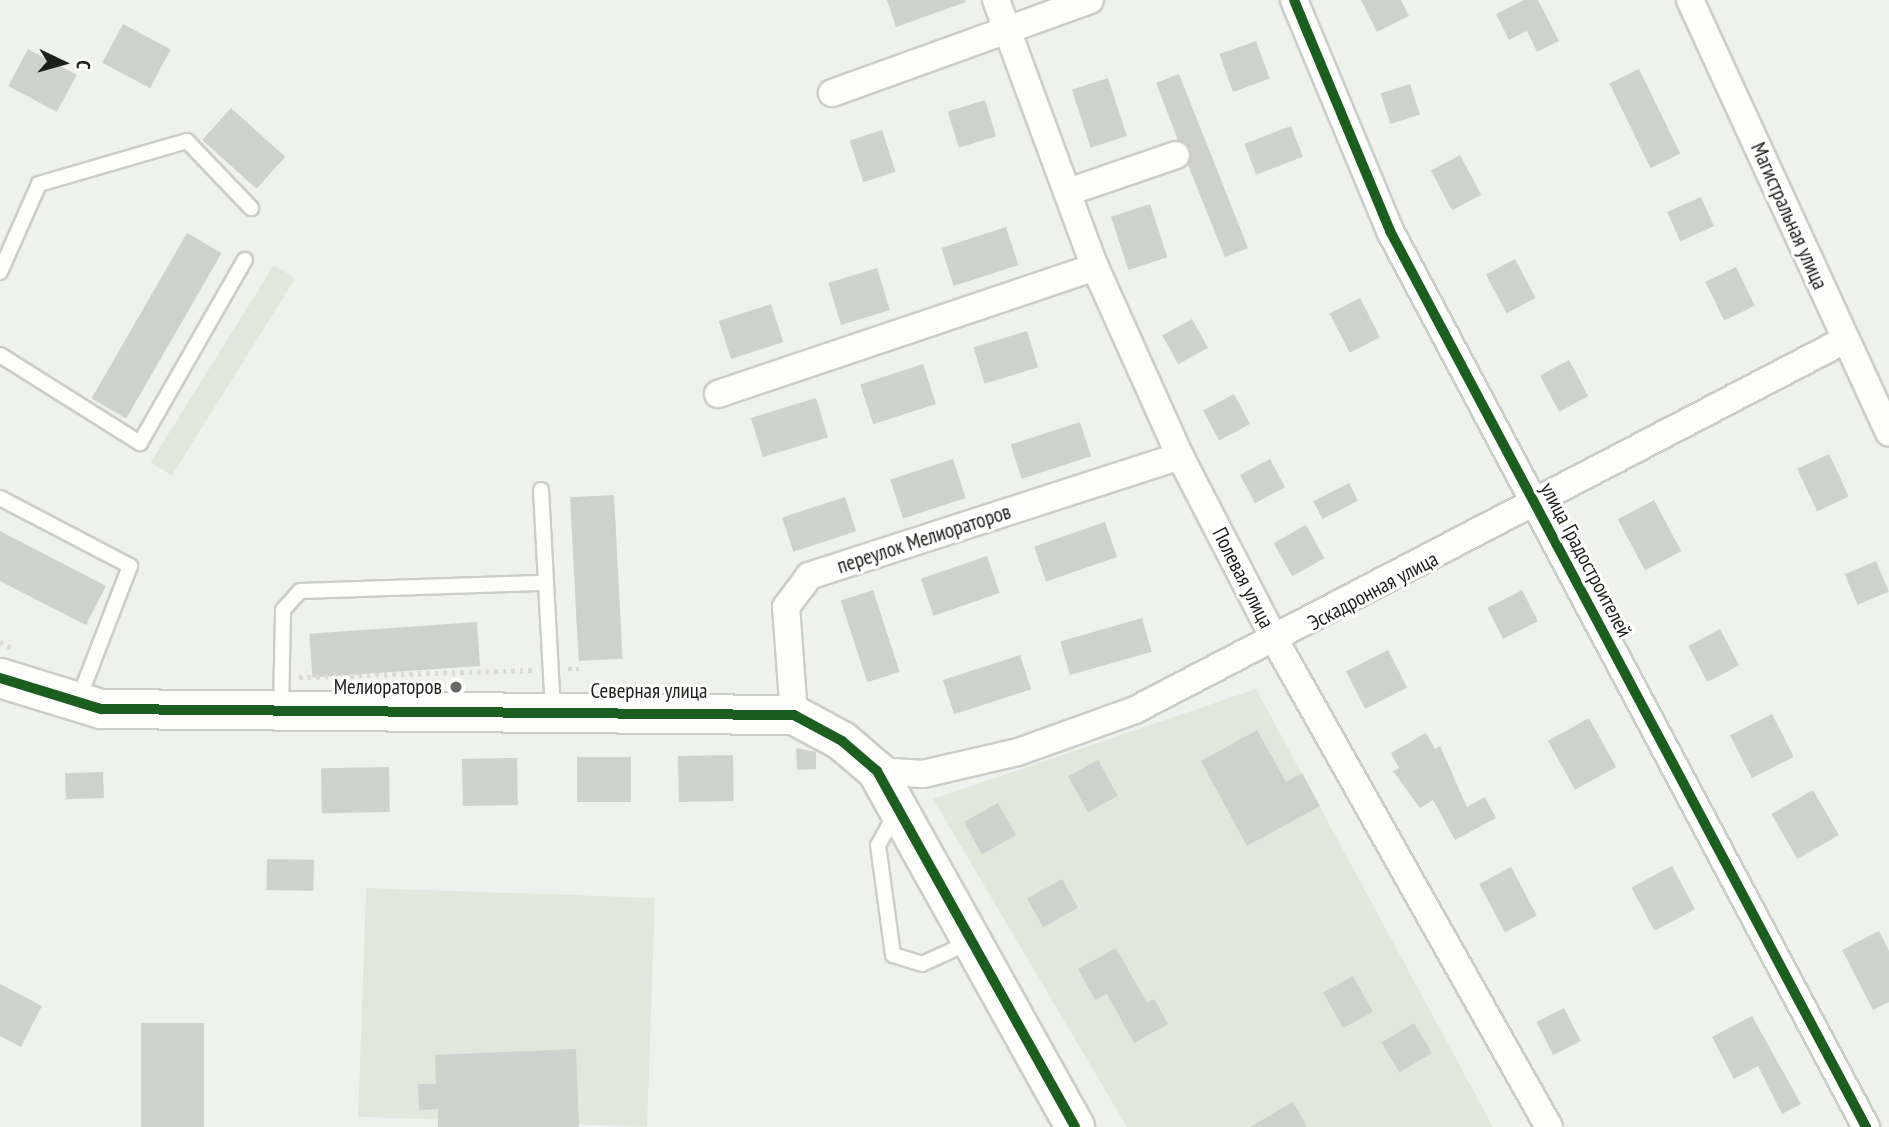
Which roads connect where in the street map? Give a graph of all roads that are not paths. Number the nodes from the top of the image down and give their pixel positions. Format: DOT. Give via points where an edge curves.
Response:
graph roads {
  1 [pos="996,0"];
  2 [pos="1090,0"];
  3 [pos="1294,0"];
  4 [pos="1690,0"];
  5 [pos="1009,31"];
  6 [pos="832,93"];
  7 [pos="1176,155"];
  8 [pos="1068,192"];
  9 [pos="251,208"];
  10 [pos="245,260"];
  11 [pos="1095,267"];
  12 [pos="0,272"];
  13 [pos="1845,340"];
  14 [pos="0,355"];
  15 [pos="718,394"];
  16 [pos="1889,432"];
  17 [pos="1180,456"];
  18 [pos="541,491"];
  19 [pos="0,498"];
  20 [pos="1535,506"];
  21 [pos="546,583"];
  22 [pos="1276,642"];
  23 [pos="0,678"];
  24 [pos="78,703"];
  25 [pos="281,709"];
  26 [pos="553,710"];
  27 [pos="794,715"];
  28 [pos="877,771"];
  29 [pos="900,805"];
  30 [pos="970,942"];
  31 [pos="1074,1127"];
  32 [pos="1549,1127"];
  33 [pos="1867,1127"];
  1 -- 5 [label="street, Полевая улица"];
  2 -- 5 [label="street"];
  3 -- 20 [label="street, улица Градостроителей" via="1390,230"];
  4 -- 13 [label="street, Магистральная улица"];
  5 -- 6 [label="street"];
  5 -- 8 [label="street, Полевая улица"];
  7 -- 8 [label="street"];
  8 -- 11 [label="street, Полевая улица"];
  9 -- 12 [label="lane" via="187,141 39,184"];
  10 -- 14 [label="lane" via="140,443"];
  11 -- 15 [label="street"];
  11 -- 17 [label="street, Полевая улица"];
  13 -- 16 [label="street, Магистральная улица"];
  13 -- 20 [label="street, Эскадронная улица"];
  17 -- 22 [label="street, Полевая улица"];
  17 -- 27 [label="street, переулок Мелиораторов" via="809,576 786,607"];
  18 -- 21 [label="lane"];
  19 -- 24 [label="lane" via="130,566"];
  20 -- 22 [label="street, Эскадронная улица"];
  20 -- 33 [label="street, улица Градостроителей"];
  21 -- 25 [label="lane" via="300,591 283,610"];
  21 -- 26 [label="lane"];
  22 -- 28 [label="street, Эскадронная улица" via="1135,710 1018,752 923,774"];
  22 -- 32 [label="street, Полевая улица"];
  23 -- 24 [label="street, Северная улица"];
  24 -- 25 [label="street, Северная улица" via="101,709"];
  25 -- 26 [label="street, Северная улица"];
  26 -- 27 [label="street, Северная улица"];
  27 -- 28 [label="street, Северная улица" via="842,741"];
  28 -- 29 [label="street, Северная улица"];
  29 -- 30 [label="street, Северная улица"];
  29 -- 30 [label="lane" via="878,845 892,955 922,964"];
  30 -- 31 [label="street, Северная улица"];
}
